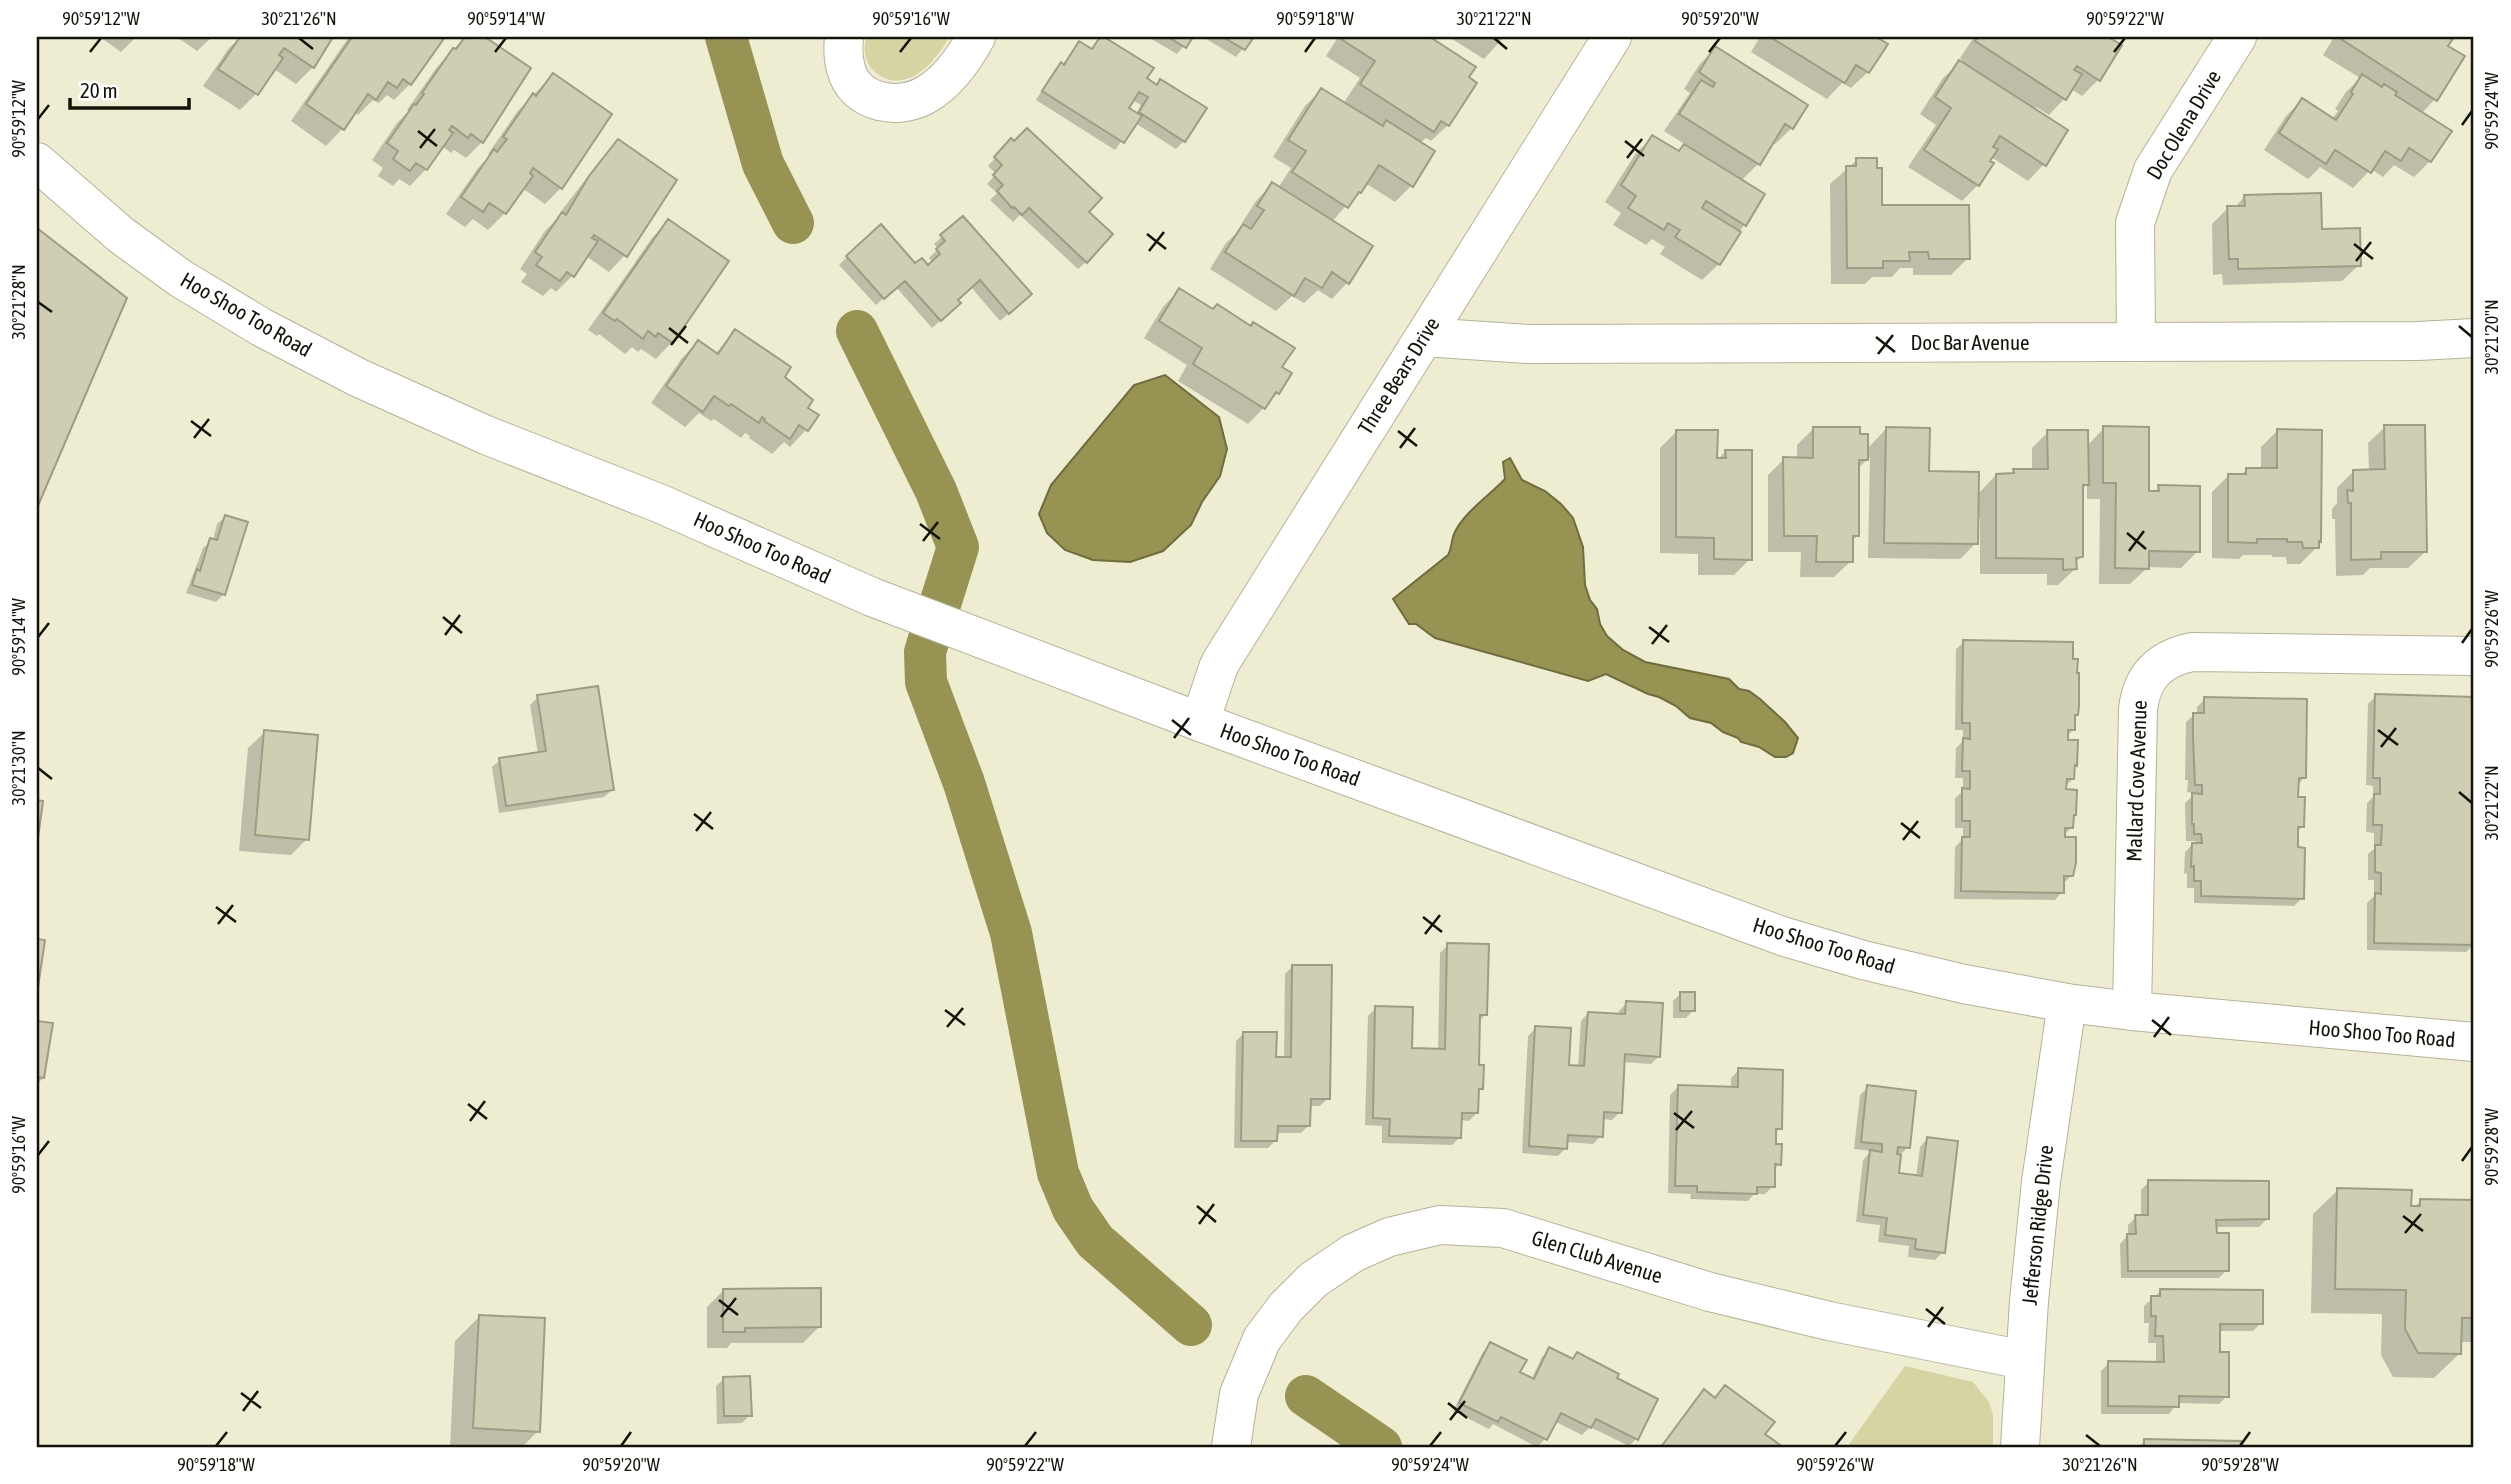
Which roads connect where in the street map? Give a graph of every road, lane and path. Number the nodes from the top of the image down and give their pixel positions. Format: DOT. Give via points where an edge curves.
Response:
graph roads {
  1 [pos="844,37"];
  2 [pos="976,37"];
  3 [pos="1612,37"];
  4 [pos="2237,37"];
  5 [pos="37,162"];
  6 [pos="1424,338"];
  7 [pos="2474,338"];
  8 [pos="2136,342"];
  9 [pos="2474,656"];
  10 [pos="1200,722"];
  11 [pos="2067,1003"];
  12 [pos="2132,1011"];
  13 [pos="2474,1042"];
  14 [pos="2024,1360"];
  15 [pos="1231,1447"];
  16 [pos="2020,1447"];
  1 -- 2 [label="street" via="846,71 854,85 887,104 926,95 948,78"];
  3 -- 6 [label="street, Three Bears Drive"];
  4 -- 8 [label="street, Doc Olena Drive" via="2153,170 2135,223"];
  5 -- 10 [label="street, Hoo Shoo Too Road" via="121,235 180,278 359,378 909,611"];
  6 -- 8 [label="street, Doc Bar Avenue" via="1528,344"];
  6 -- 10 [label="street, Three Bears Drive" via="1217,668"];
  7 -- 8 [label="street, Doc Bar Avenue"];
  9 -- 12 [label="street, Mallard Cove Avenue" via="2192,652 2177,655 2147,678 2138,709"];
  10 -- 11 [label="street, Hoo Shoo Too Road" via="1782,936 1914,972"];
  11 -- 12 [label="street, Hoo Shoo Too Road"];
  11 -- 14 [label="street, Jefferson Ridge Drive" via="2041,1182"];
  12 -- 13 [label="street, Hoo Shoo Too Road"];
  14 -- 15 [label="street, Glen Club Avenue" via="1735,1298 1503,1228 1440,1225 1353,1253 1313,1280 1286,1307 1262,1339 1239,1394"];
  14 -- 16 [label="street, Jefferson Ridge Drive"];
}
